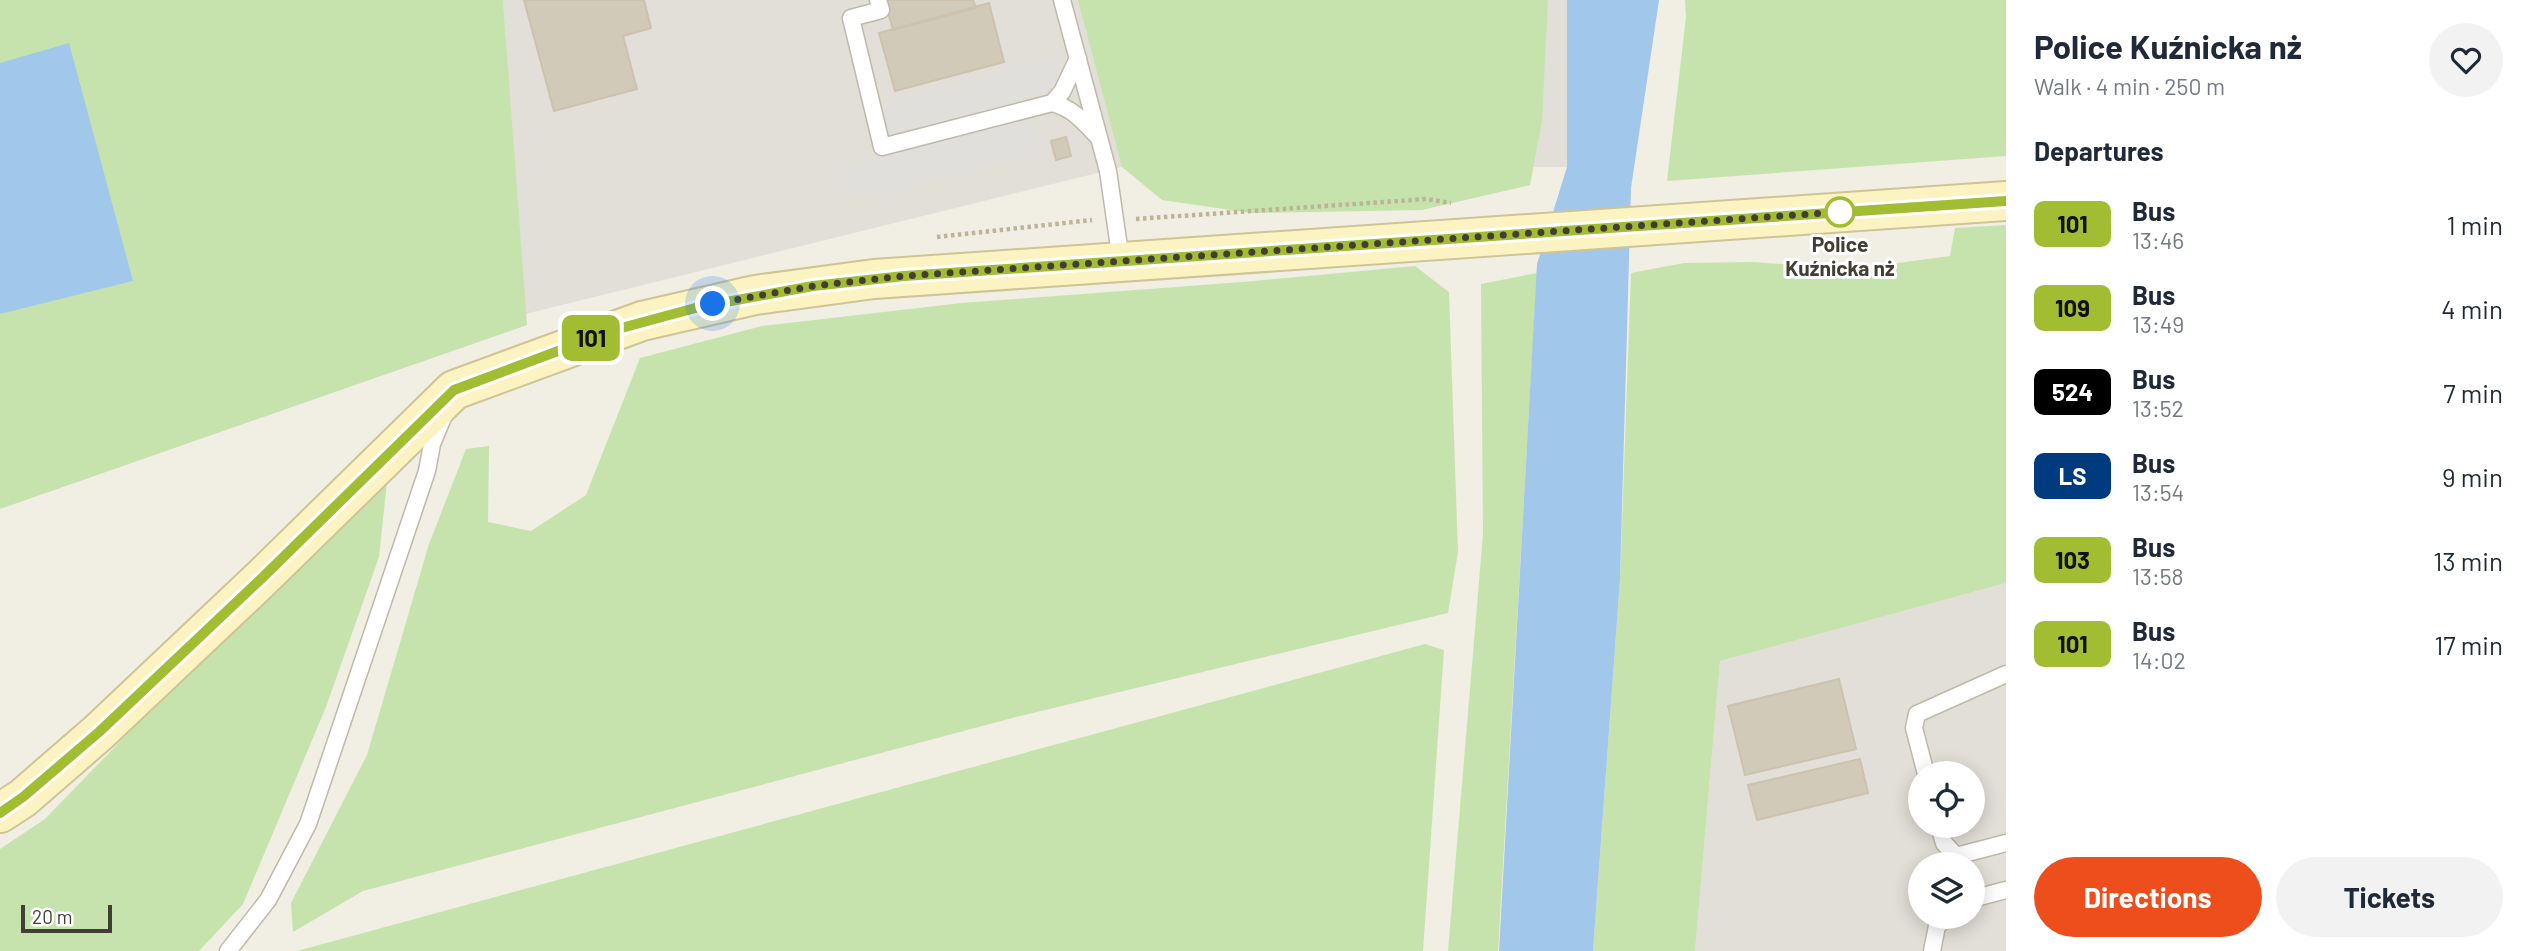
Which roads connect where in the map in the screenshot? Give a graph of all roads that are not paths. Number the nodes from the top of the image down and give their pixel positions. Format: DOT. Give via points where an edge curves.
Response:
graph roads {
  1 [pos="878,0"];
  2 [pos="1062,0"];
  3 [pos="1077,58"];
  4 [pos="1052,103"];
  5 [pos="1099,138"];
  6 [pos="2006,201"];
  7 [pos="1121,261"];
  8 [pos="454,390"];
  9 [pos="2006,674"];
  10 [pos="1923,761"];
  11 [pos="0,813"];
  12 [pos="1943,838"];
  13 [pos="2006,843"];
  14 [pos="2006,890"];
  15 [pos="1985,896"];
  16 [pos="1936,929"];
  17 [pos="228,951"];
  18 [pos="1932,951"];
  1 -- 4 [label="lane" via="881,10 851,18 882,147"];
  2 -- 3 [label="lane"];
  3 -- 4 [label="lane"];
  3 -- 5 [label="lane"];
  4 -- 5 [label="lane" via="1064,106"];
  5 -- 7 [label="lane"];
  6 -- 7 [label="main road"];
  7 -- 8 [label="main road" via="874,279 746,297 614,330"];
  8 -- 11 [label="main road" via="109,723"];
  8 -- 17 [label="lane" via="432,444 427,471 308,824 268,900"];
  9 -- 10 [label="lane" via="1917,714 1914,729"];
  12 -- 13 [label="lane" via="1956,856"];
  14 -- 15 [label="lane"];
  16 -- 18 [label="lane"];
}
